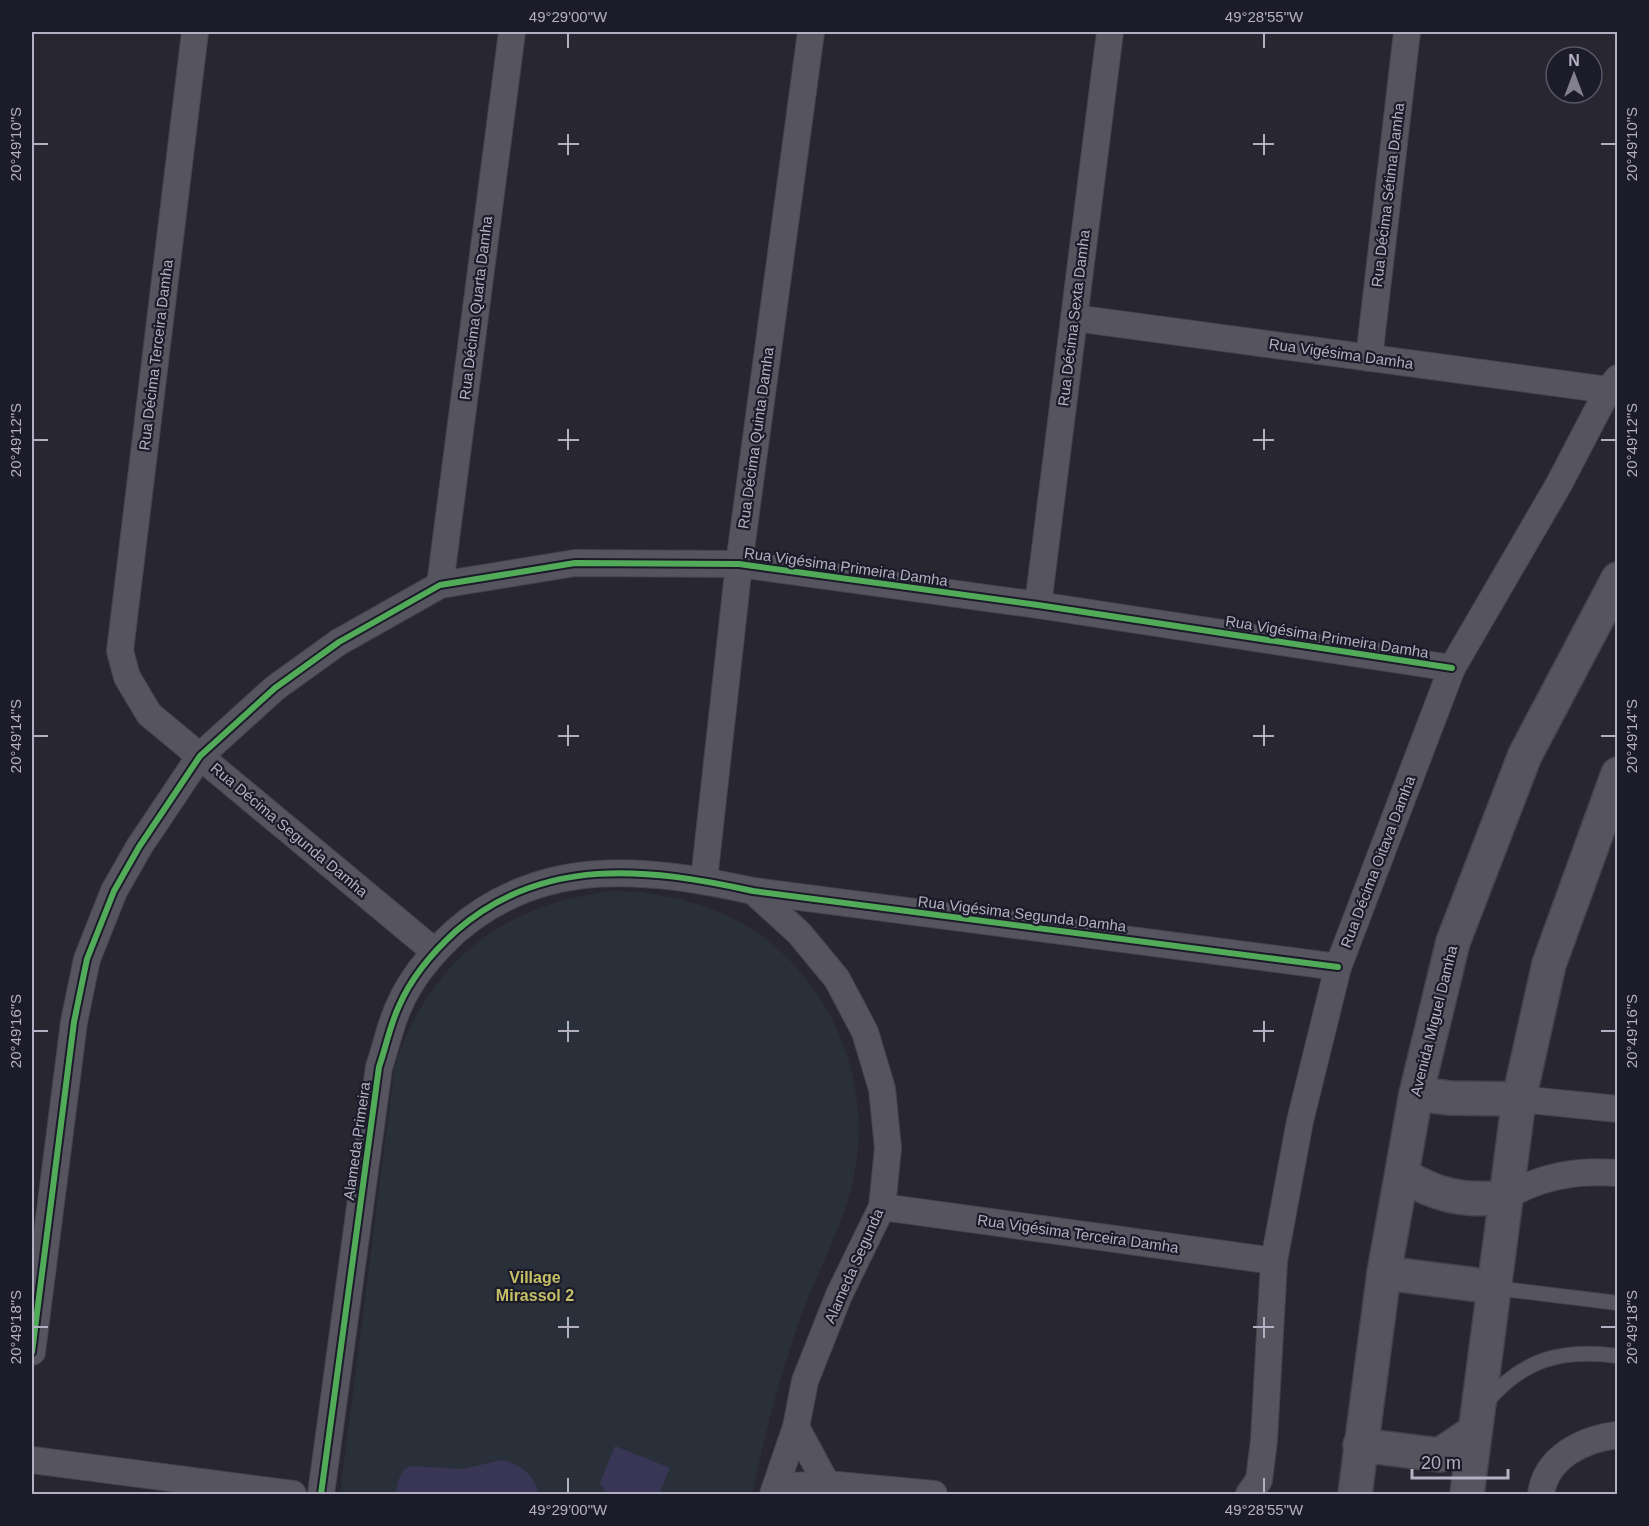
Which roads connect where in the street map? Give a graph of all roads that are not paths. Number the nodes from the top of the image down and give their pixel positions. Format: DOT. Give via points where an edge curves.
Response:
graph roads {
  1 [pos="195,32"];
  2 [pos="512,32"];
  3 [pos="811,32"];
  4 [pos="1110,32"];
  5 [pos="1407,32"];
  6 [pos="1074,318"];
  7 [pos="1369,358"];
  8 [pos="1613,384"];
  9 [pos="739,564"];
  10 [pos="1617,579"];
  11 [pos="440,585"];
  12 [pos="1038,605"];
  13 [pos="1452,668"];
  14 [pos="127,677"];
  15 [pos="200,756"];
  16 [pos="1617,774"];
  17 [pos="704,880"];
  18 [pos="753,891"];
  19 [pos="434,951"];
  20 [pos="1338,967"];
  21 [pos="1416,1094"];
  22 [pos="1519,1099"];
  23 [pos="1617,1109"];
  24 [pos="1617,1170"];
  25 [pos="1402,1174"];
  26 [pos="1505,1197"];
  27 [pos="882,1207"];
  28 [pos="1274,1261"];
  29 [pos="1384,1273"];
  30 [pos="1494,1287"];
  31 [pos="1617,1303"];
  32 [pos="32,1352"];
  33 [pos="1617,1356"];
  34 [pos="1475,1423"];
  35 [pos="796,1427"];
  36 [pos="1617,1435"];
  37 [pos="1360,1445"];
  38 [pos="32,1460"];
  39 [pos="829,1489"];
  40 [pos="774,1491"];
  41 [pos="293,1494"];
  42 [pos="321,1494"];
  43 [pos="934,1494"];
  44 [pos="1249,1494"];
  45 [pos="1355,1494"];
  46 [pos="1467,1494"];
  47 [pos="1541,1494"];
  1 -- 14 [label="street, Rua Décima Terceira Damha" via="120,651"];
  2 -- 11 [label="street, Rua Décima Quarta Damha"];
  3 -- 9 [label="street, Rua Décima Quinta Damha"];
  4 -- 6 [label="street, Rua Décima Sexta Damha"];
  5 -- 7 [label="street, Rua Décima Sétima Damha"];
  6 -- 7 [label="street, Rua Vigésima Damha"];
  6 -- 12 [label="street, Rua Décima Sexta Damha"];
  7 -- 8 [label="street, Rua Vigésima Damha"];
  8 -- 13 [label="street, Rua Décima Oitava Damha"];
  9 -- 11 [label="street, Rua Vigésima Primeira Damha" via="575,563"];
  9 -- 12 [label="street, Rua Vigésima Primeira Damha"];
  9 -- 17 [label="street, Rua Décima Quinta Damha"];
  10 -- 21 [label="street, Avenida Miguel Damha" via="1525,754 1453,942"];
  11 -- 15 [label="street, Rua Vigésima Primeira Damha" via="339,642 275,688"];
  12 -- 13 [label="street, Rua Vigésima Primeira Damha"];
  13 -- 20 [label="street, Rua Décima Oitava Damha"];
  14 -- 15 [label="street, Rua Décima Segunda Damha" via="149,714"];
  15 -- 19 [label="street, Rua Décima Segunda Damha"];
  15 -- 32 [label="street, Rua Vigésima Primeira Damha" via="124,873 87,959 74,1022"];
  16 -- 22 [label="street" via="1549,964"];
  17 -- 18 [label="street, Rua Vigésima Segunda Damha"];
  17 -- 19 [label="street, Alameda Primeira" via="638,873 581,873 526,887 477,914"];
  18 -- 20 [label="street, Rua Vigésima Segunda Damha"];
  18 -- 27 [label="street, Alameda Segunda" via="799,933 837,979 865,1032 882,1089 888,1148"];
  19 -- 42 [label="street, Alameda Primeira" via="399,1005 379,1067"];
  20 -- 28 [label="street, Rua Décima Oitava Damha" via="1300,1121"];
  21 -- 22 [label="street"];
  21 -- 25 [label="street, Avenida Miguel Damha"];
  22 -- 23 [label="street"];
  22 -- 26 [label="street"];
  24 -- 26 [label="street" via="1552,1177"];
  25 -- 26 [label="street" via="1445,1195 1465,1199"];
  25 -- 29 [label="street, Avenida Miguel Damha"];
  26 -- 30 [label="street"];
  27 -- 28 [label="street, Rua Vigésima Terceira Damha"];
  27 -- 35 [label="street, Alameda Segunda" via="839,1295 805,1381"];
  28 -- 44 [label="street, Rua Décima Oitava Damha" via="1264,1440 1259,1480"];
  29 -- 30 [label="street"];
  29 -- 37 [label="street, Avenida Miguel Damha"];
  30 -- 31 [label="lane"];
  30 -- 34 [label="street"];
  33 -- 34 [label="lane" via="1558,1354 1540,1361 1505,1383"];
  34 -- 37 [label="street" via="1440,1455"];
  34 -- 46 [label="street"];
  35 -- 39 [label="street"];
  35 -- 40 [label="street, Alameda Segunda"];
  36 -- 47 [label="street" via="1588,1440 1563,1454 1543,1483"];
  37 -- 45 [label="street, Avenida Miguel Damha"];
  38 -- 41 [label="street"];
  39 -- 40 [label="street"];
  39 -- 43 [label="street"];
}
